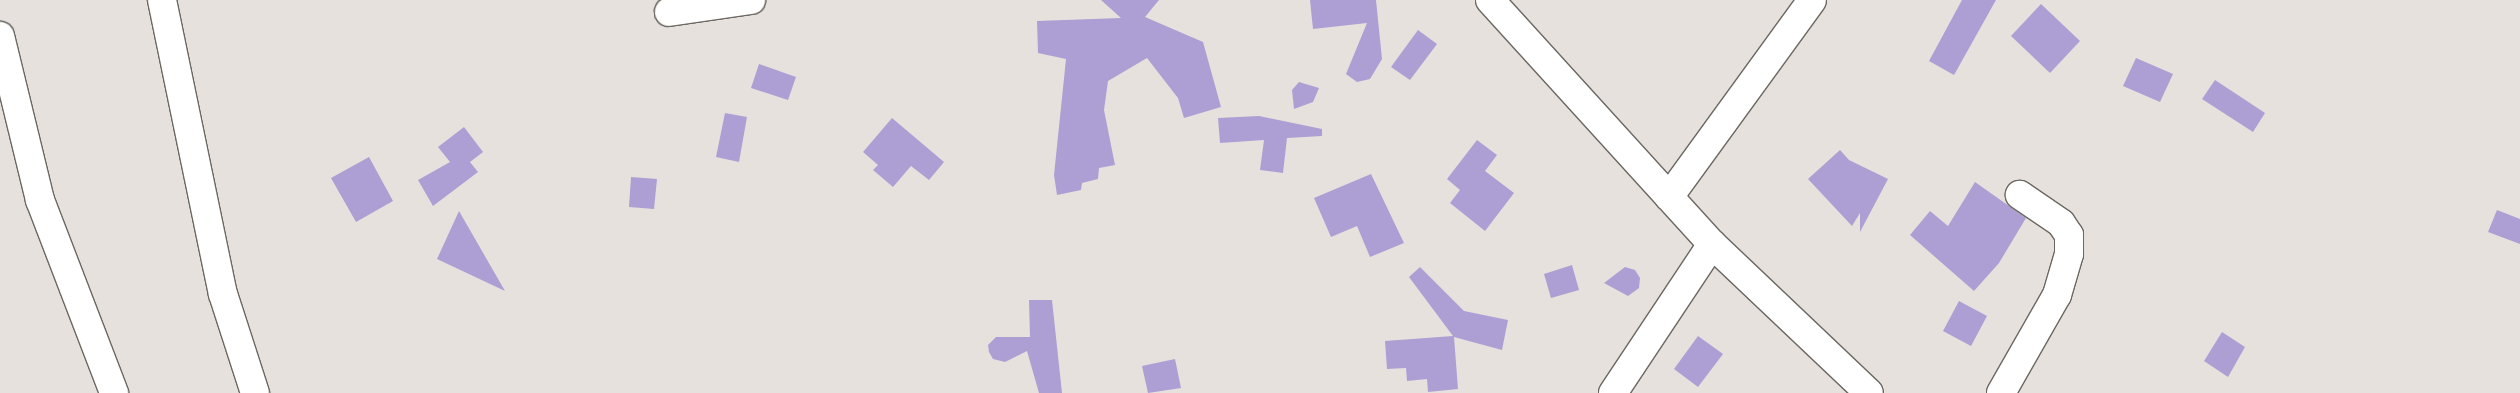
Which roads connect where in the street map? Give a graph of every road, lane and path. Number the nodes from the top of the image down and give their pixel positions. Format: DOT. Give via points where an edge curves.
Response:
graph roads {
  1 [pos="162,0"];
  2 [pos="751,0"];
  3 [pos="1490,0"];
  4 [pos="1812,0"];
  5 [pos="669,12"];
  6 [pos="0,36"];
  7 [pos="2020,195"];
  8 [pos="1669,197"];
  9 [pos="1712,244"];
  10 [pos="114,393"];
  11 [pos="255,393"];
  12 [pos="1613,393"];
  13 [pos="1868,393"];
  14 [pos="2001,393"];
  1 -- 11 [label="street" via="223,294"];
  2 -- 5 [label="street"];
  3 -- 8 [label="street"];
  4 -- 8 [label="street"];
  6 -- 10 [label="street" via="40,200"];
  7 -- 14 [label="street" via="2061,224 2069,235 2069,254 2056,295"];
  8 -- 9 [label="street"];
  9 -- 12 [label="street"];
  9 -- 13 [label="street"];
}
